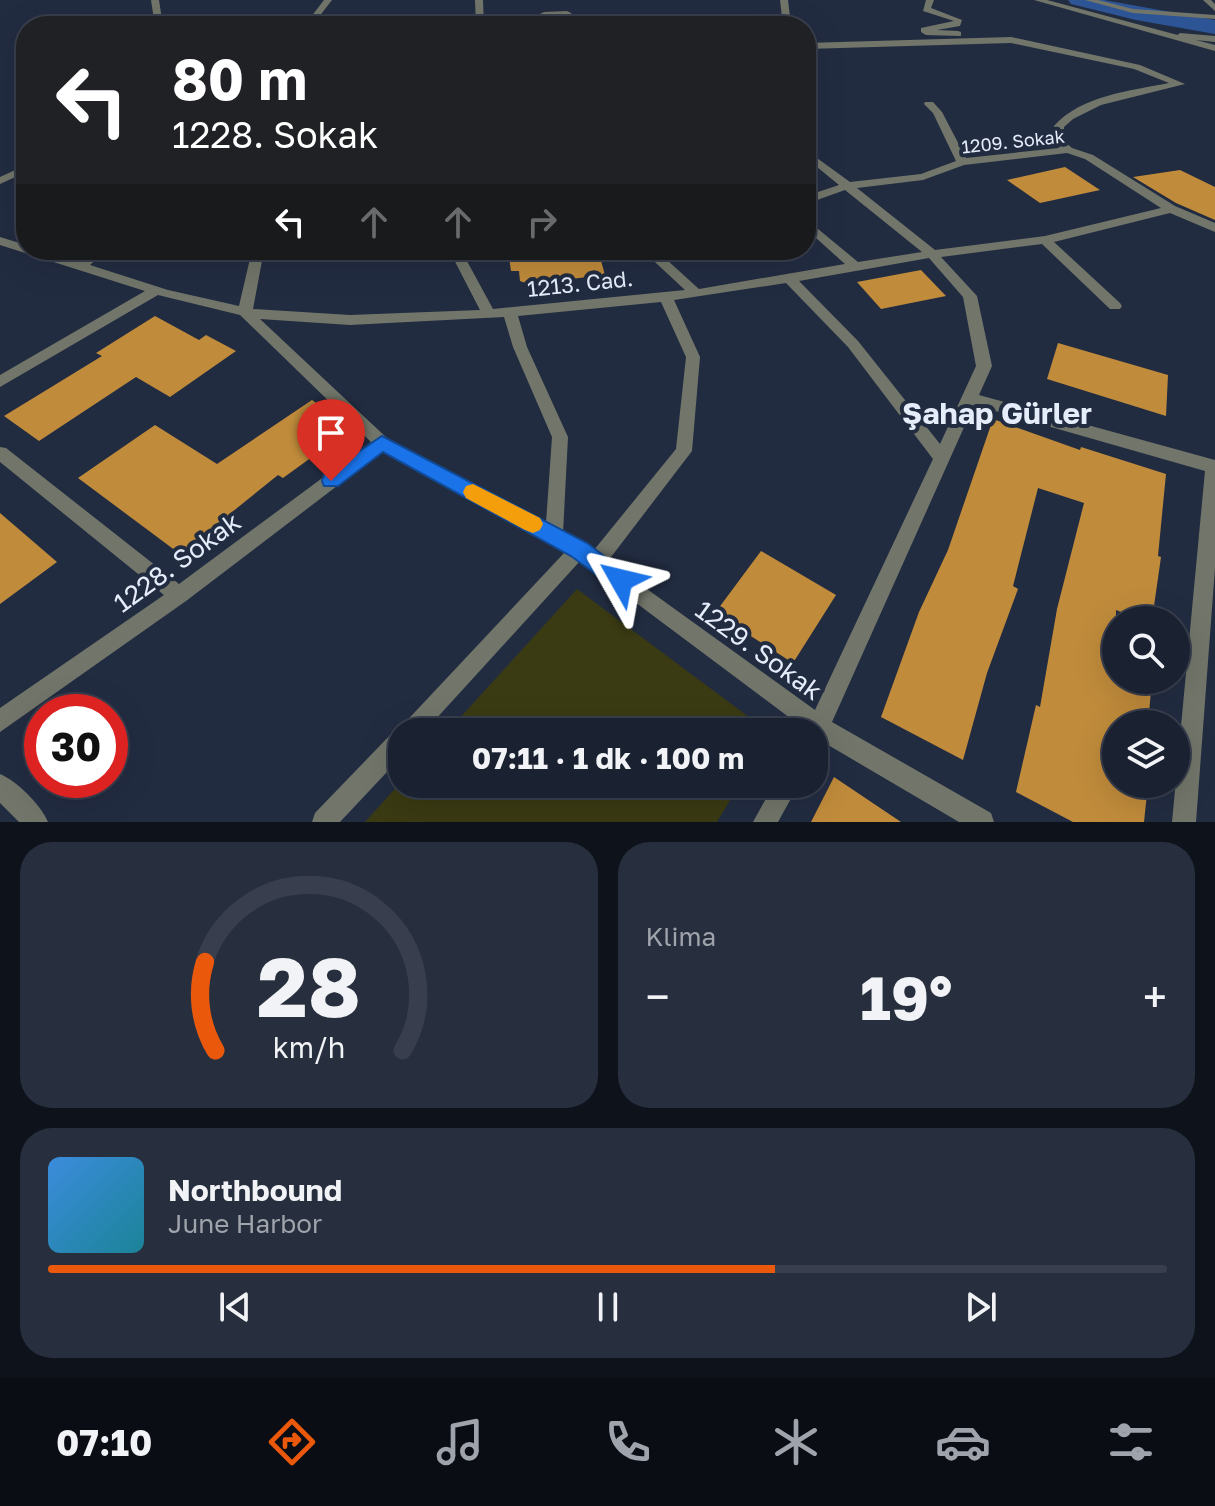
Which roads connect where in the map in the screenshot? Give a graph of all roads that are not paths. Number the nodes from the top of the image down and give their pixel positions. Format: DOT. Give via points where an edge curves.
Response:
graph roads {
  1 [pos="328,0"];
  2 [pos="930,0"];
  3 [pos="1038,0"];
  4 [pos="1089,0"];
  5 [pos="1207,0"];
  6 [pos="1215,9"];
  7 [pos="316,16"];
  8 [pos="542,16"];
  9 [pos="568,16"];
  10 [pos="1215,17"];
  11 [pos="1180,36"];
  12 [pos="1215,39"];
  13 [pos="1011,40"];
  14 [pos="816,46"];
  15 [pos="1215,48"];
  16 [pos="929,104"];
  17 [pos="1068,150"];
  18 [pos="816,161"];
  19 [pos="962,162"];
  20 [pos="846,186"];
  21 [pos="816,196"];
  22 [pos="1171,209"];
  23 [pos="1215,228"];
  24 [pos="816,232"];
  25 [pos="1045,240"];
  26 [pos="931,253"];
  27 [pos="61,260"];
  28 [pos="88,260"];
  29 [pos="256,260"];
  30 [pos="460,260"];
  31 [pos="660,260"];
  32 [pos="81,266"];
  33 [pos="855,266"];
  34 [pos="789,278"];
  35 [pos="157,290"];
  36 [pos="695,292"];
  37 [pos="665,296"];
  38 [pos="1115,306"];
  39 [pos="245,312"];
  40 [pos="510,313"];
  41 [pos="489,314"];
  42 [pos="0,382"];
  43 [pos="971,398"];
  44 [pos="382,443"];
  45 [pos="0,453"];
  46 [pos="941,457"];
  47 [pos="1215,467"];
  48 [pos="554,536"];
  49 [pos="587,556"];
  50 [pos="179,595"];
  51 [pos="423,718"];
  52 [pos="799,718"];
  53 [pos="823,718"];
  54 [pos="0,721"];
  55 [pos="828,738"];
  56 [pos="388,754"];
  57 [pos="0,786"];
  58 [pos="779,798"];
  59 [pos="36,822"];
  60 [pos="324,822"];
  61 [pos="765,822"];
  62 [pos="982,822"];
  63 [pos="1184,822"];
  1 -- 7 [label="street"];
  2 -- 13 [label="street" via="926,9 958,20 926,32"];
  3 -- 11 [label="street"];
  4 -- 10 [label="street" via="1133,11"];
  5 -- 6 [label="street"];
  8 -- 9 [label="street"];
  11 -- 12 [label="street"];
  11 -- 15 [label="street"];
  13 -- 14 [label="street"];
  13 -- 17 [label="street" via="1137,67 1180,84 1127,95 1066,117 1059,126 1060,143"];
  16 -- 19 [label="street"];
  17 -- 19 [label="street, 1209. Sokak"];
  17 -- 22 [label="street, 1209. Sokak" via="1089,157"];
  18 -- 20 [label="street"];
  19 -- 20 [label="street, 1209. Sokak" via="923,177"];
  20 -- 21 [label="street, 1209. Sokak"];
  20 -- 26 [label="street"];
  22 -- 23 [label="street, 1209. Sokak"];
  22 -- 25 [label="street, 1213. Cad."];
  24 -- 33 [label="street"];
  25 -- 26 [label="street, 1213. Cad."];
  25 -- 38 [label="street"];
  26 -- 33 [label="street, 1213. Cad."];
  26 -- 43 [label="street" via="970,296 984,366"];
  27 -- 32 [label="street, 1213. Cad."];
  28 -- 32 [label="street"];
  29 -- 39 [label="street"];
  30 -- 41 [label="street"];
  31 -- 36 [label="street"];
  32 -- 35 [label="street, 1213. Cad."];
  33 -- 34 [label="street, 1213. Cad."];
  34 -- 36 [label="street, 1213. Cad."];
  34 -- 46 [label="street" via="853,344"];
  35 -- 39 [label="street, 1213. Cad."];
  35 -- 42 [label="street"];
  36 -- 37 [label="street, 1213. Cad."];
  37 -- 40 [label="street, 1213. Cad."];
  37 -- 49 [label="street" via="693,357 684,451"];
  39 -- 41 [label="street, 1213. Cad." via="381,320"];
  39 -- 44 [label="street, 1229. Sokak"];
  40 -- 41 [label="street, 1213. Cad."];
  40 -- 48 [label="street" via="560,437"];
  43 -- 46 [label="street"];
  43 -- 47 [label="street"];
  44 -- 48 [label="street, 1229. Sokak"];
  44 -- 50 [label="street, 1228. Sokak"];
  45 -- 50 [label="street"];
  46 -- 53 [label="street"];
  47 -- 63 [label="street"];
  48 -- 49 [label="street, 1229. Sokak"];
  49 -- 51 [label="street"];
  49 -- 52 [label="street, 1229. Sokak"];
  50 -- 54 [label="street, 1228. Sokak"];
  55 -- 62 [label="street, 1229. Sokak"];
  56 -- 60 [label="street"];
  57 -- 59 [label="street"];
  58 -- 61 [label="street"];
}
